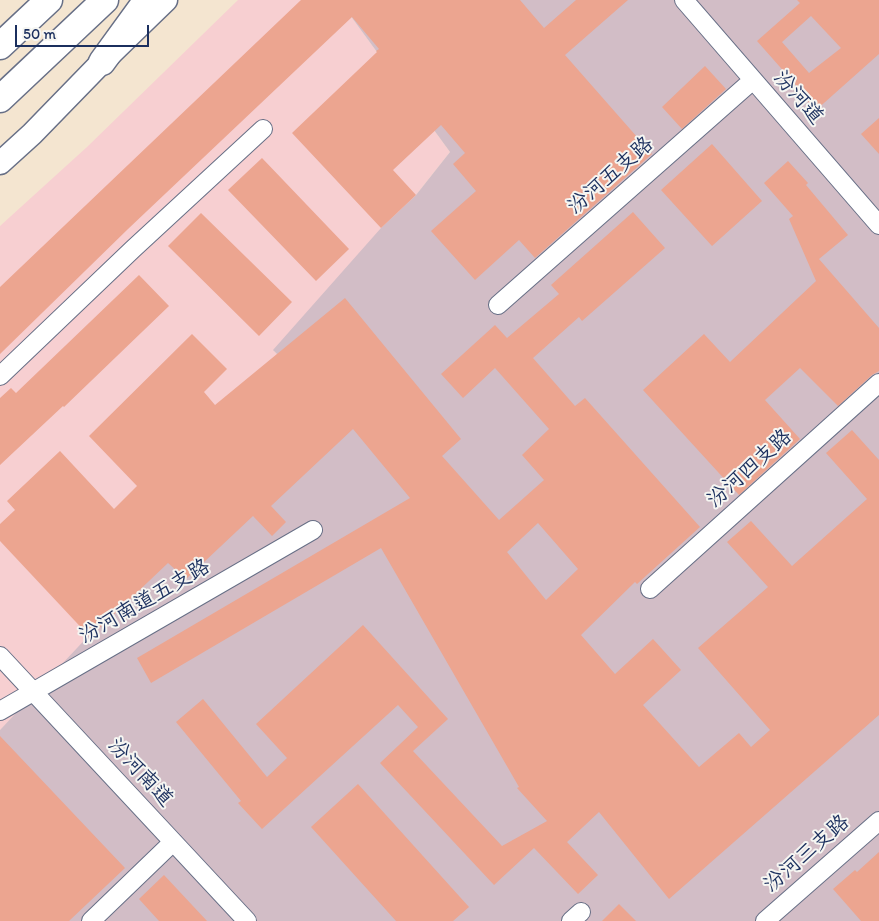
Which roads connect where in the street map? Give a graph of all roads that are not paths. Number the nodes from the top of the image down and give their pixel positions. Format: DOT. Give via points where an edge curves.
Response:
graph roads {
  1 [pos="48,0"];
  2 [pos="105,0"];
  3 [pos="147,0"];
  4 [pos="166,0"];
  5 [pos="684,0"];
  6 [pos="0,46"];
  7 [pos="102,62"];
  8 [pos="753,80"];
  9 [pos="0,99"];
  10 [pos="263,129"];
  11 [pos="0,163"];
  12 [pos="879,225"];
  13 [pos="498,305"];
  14 [pos="0,376"];
  15 [pos="879,384"];
  16 [pos="313,530"];
  17 [pos="650,588"];
  18 [pos="0,656"];
  19 [pos="34,692"];
  20 [pos="0,710"];
  21 [pos="879,821"];
  22 [pos="173,842"];
  23 [pos="91,921"];
  24 [pos="247,921"];
  25 [pos="765,921"];
  1 -- 6 [label="highway"];
  2 -- 9 [label="highway"];
  3 -- 7 [label="highway"];
  4 -- 7 [label="main road"];
  5 -- 8 [label="street, 汾河道"];
  7 -- 11 [label="main road"];
  8 -- 12 [label="street, 汾河道"];
  8 -- 13 [label="street, 汾河五支路"];
  10 -- 14 [label="street"];
  15 -- 17 [label="street, 汾河四支路"];
  16 -- 19 [label="street, 汾河南道五支路"];
  18 -- 19 [label="street, 汾河南道"];
  19 -- 20 [label="street, 汾河南道五支路"];
  19 -- 22 [label="street, 汾河南道"];
  21 -- 25 [label="street, 汾河三支路"];
  22 -- 23 [label="street"];
  22 -- 24 [label="street, 汾河南道"];
}
